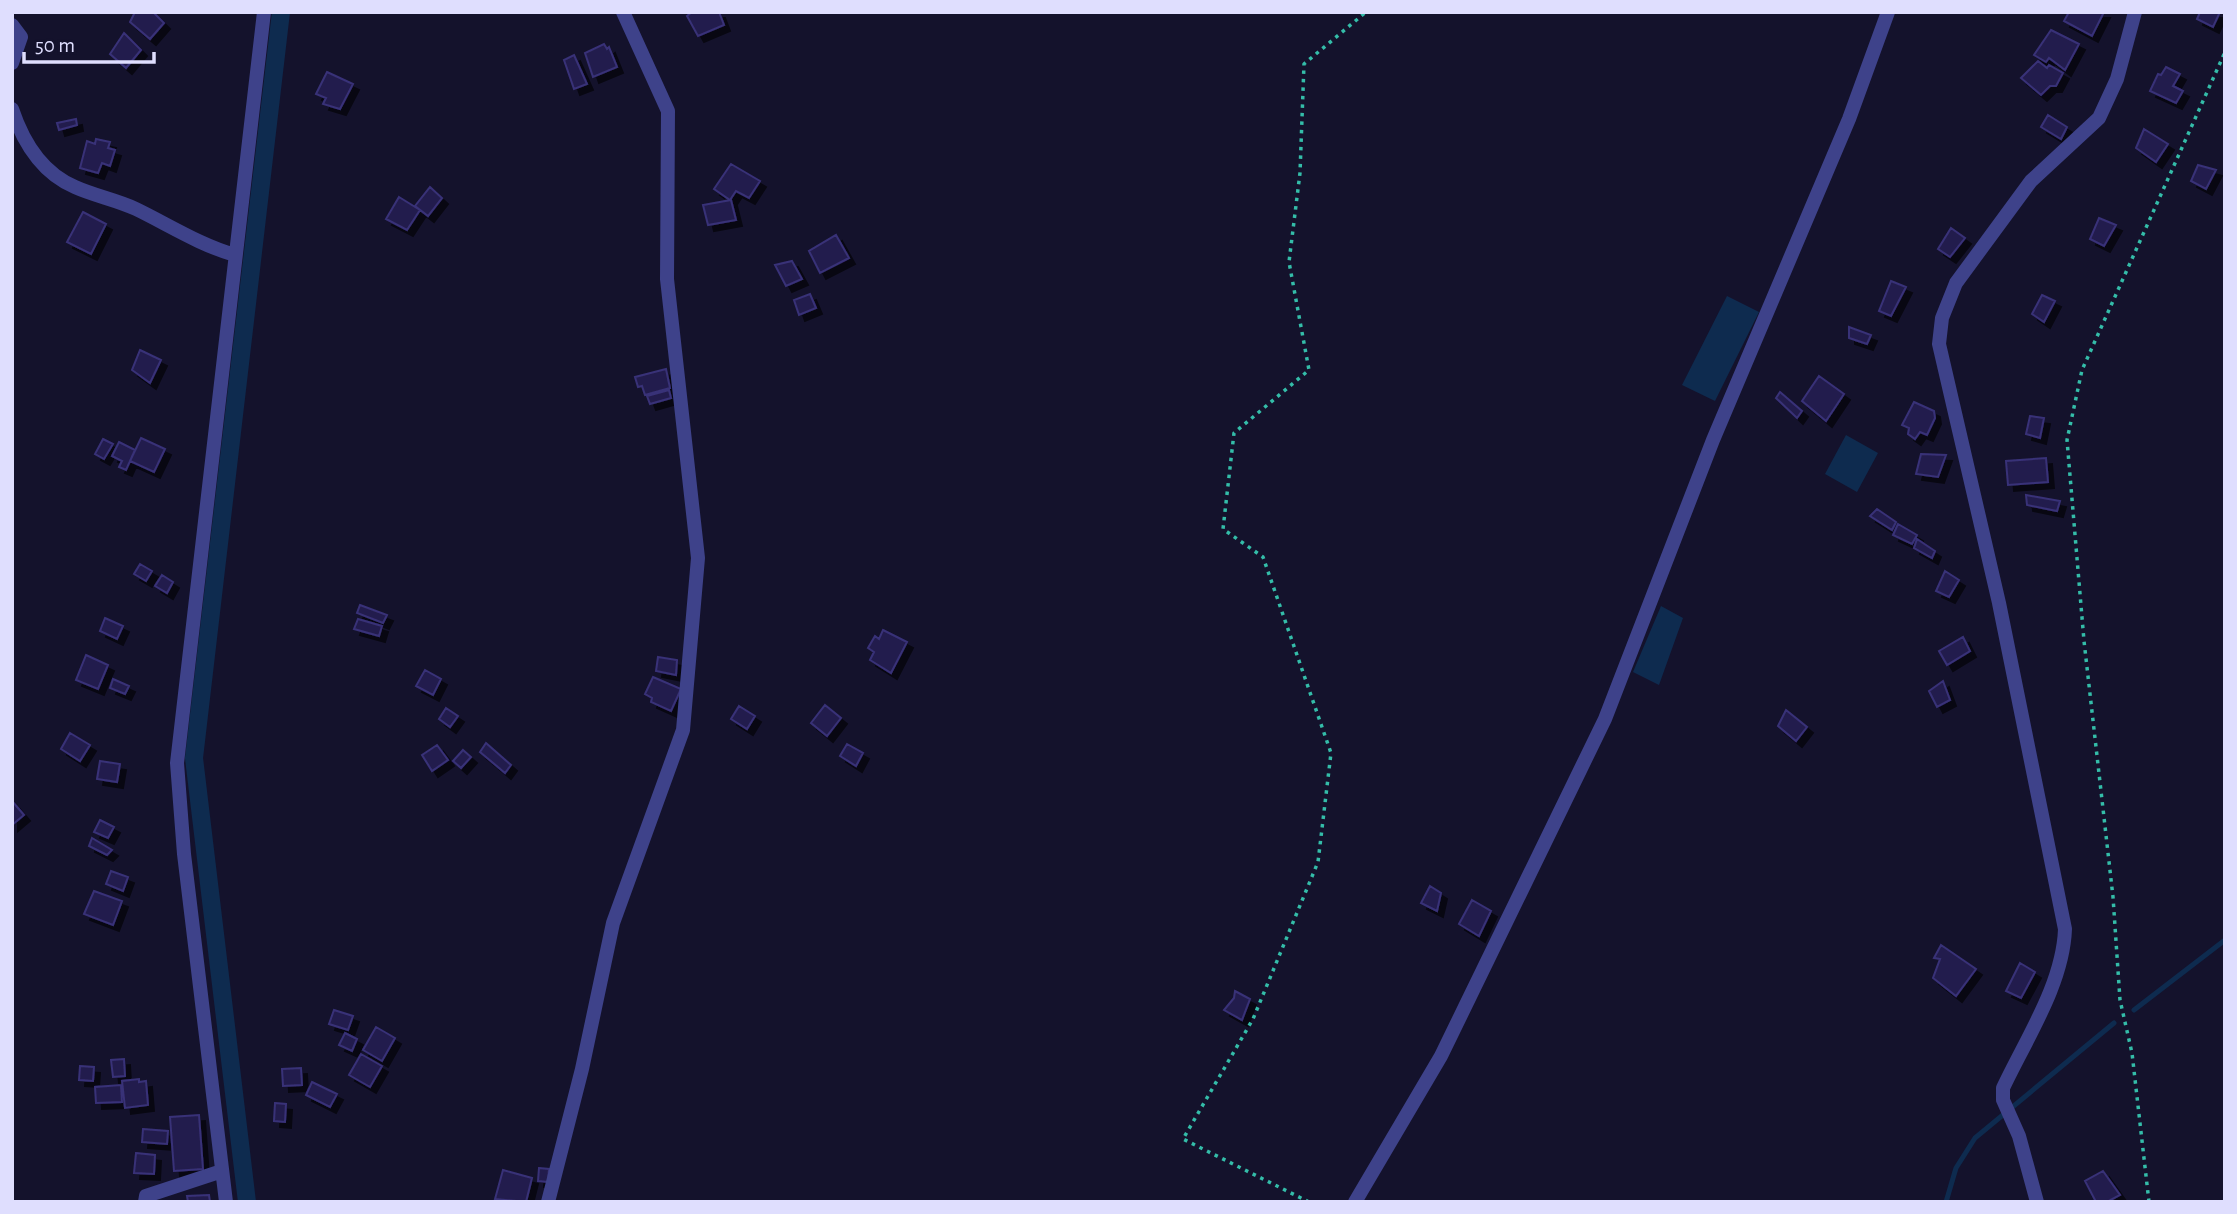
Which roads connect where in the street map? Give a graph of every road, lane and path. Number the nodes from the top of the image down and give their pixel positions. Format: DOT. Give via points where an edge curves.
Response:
graph roads {
  1 [pos="264,12"];
  2 [pos="624,12"];
  3 [pos="1366,12"];
  4 [pos="1888,12"];
  5 [pos="2135,12"];
  6 [pos="12,25"];
  7 [pos="2225,52"];
  8 [pos="12,63"];
  9 [pos="12,109"];
  10 [pos="235,255"];
  11 [pos="222,1171"];
  12 [pos="145,1202"];
  13 [pos="226,1202"];
  14 [pos="548,1202"];
  15 [pos="1309,1202"];
  16 [pos="1355,1202"];
  17 [pos="2037,1202"];
  18 [pos="2149,1202"];
  1 -- 10 [label="street"];
  2 -- 14 [label="street" via="668,111 667,279 698,558 682,730 613,923"];
  3 -- 15 [label="path" via="1304,64 1300,173 1289,262 1308,370 1234,433 1223,528 1263,558 1331,753 1318,862 1253,1019 1183,1139"];
  4 -- 16 [label="street" via="1849,120 1713,440 1605,719 1441,1056"];
  5 -- 17 [label="street" via="2117,79 2099,118 2031,181 1956,283 1942,318 1939,344 1999,603 2065,929 2064,951 2053,981 2003,1088"];
  6 -- 8 [label="street" via="21,37"];
  7 -- 18 [label="path" via="2082,370 2067,440 2120,1000 2132,1053"];
  9 -- 10 [label="street" via="29,151 59,178"];
  10 -- 11 [label="street" via="177,763"];
  11 -- 12 [label="street" via="146,1196"];
  11 -- 13 [label="street"];
}
